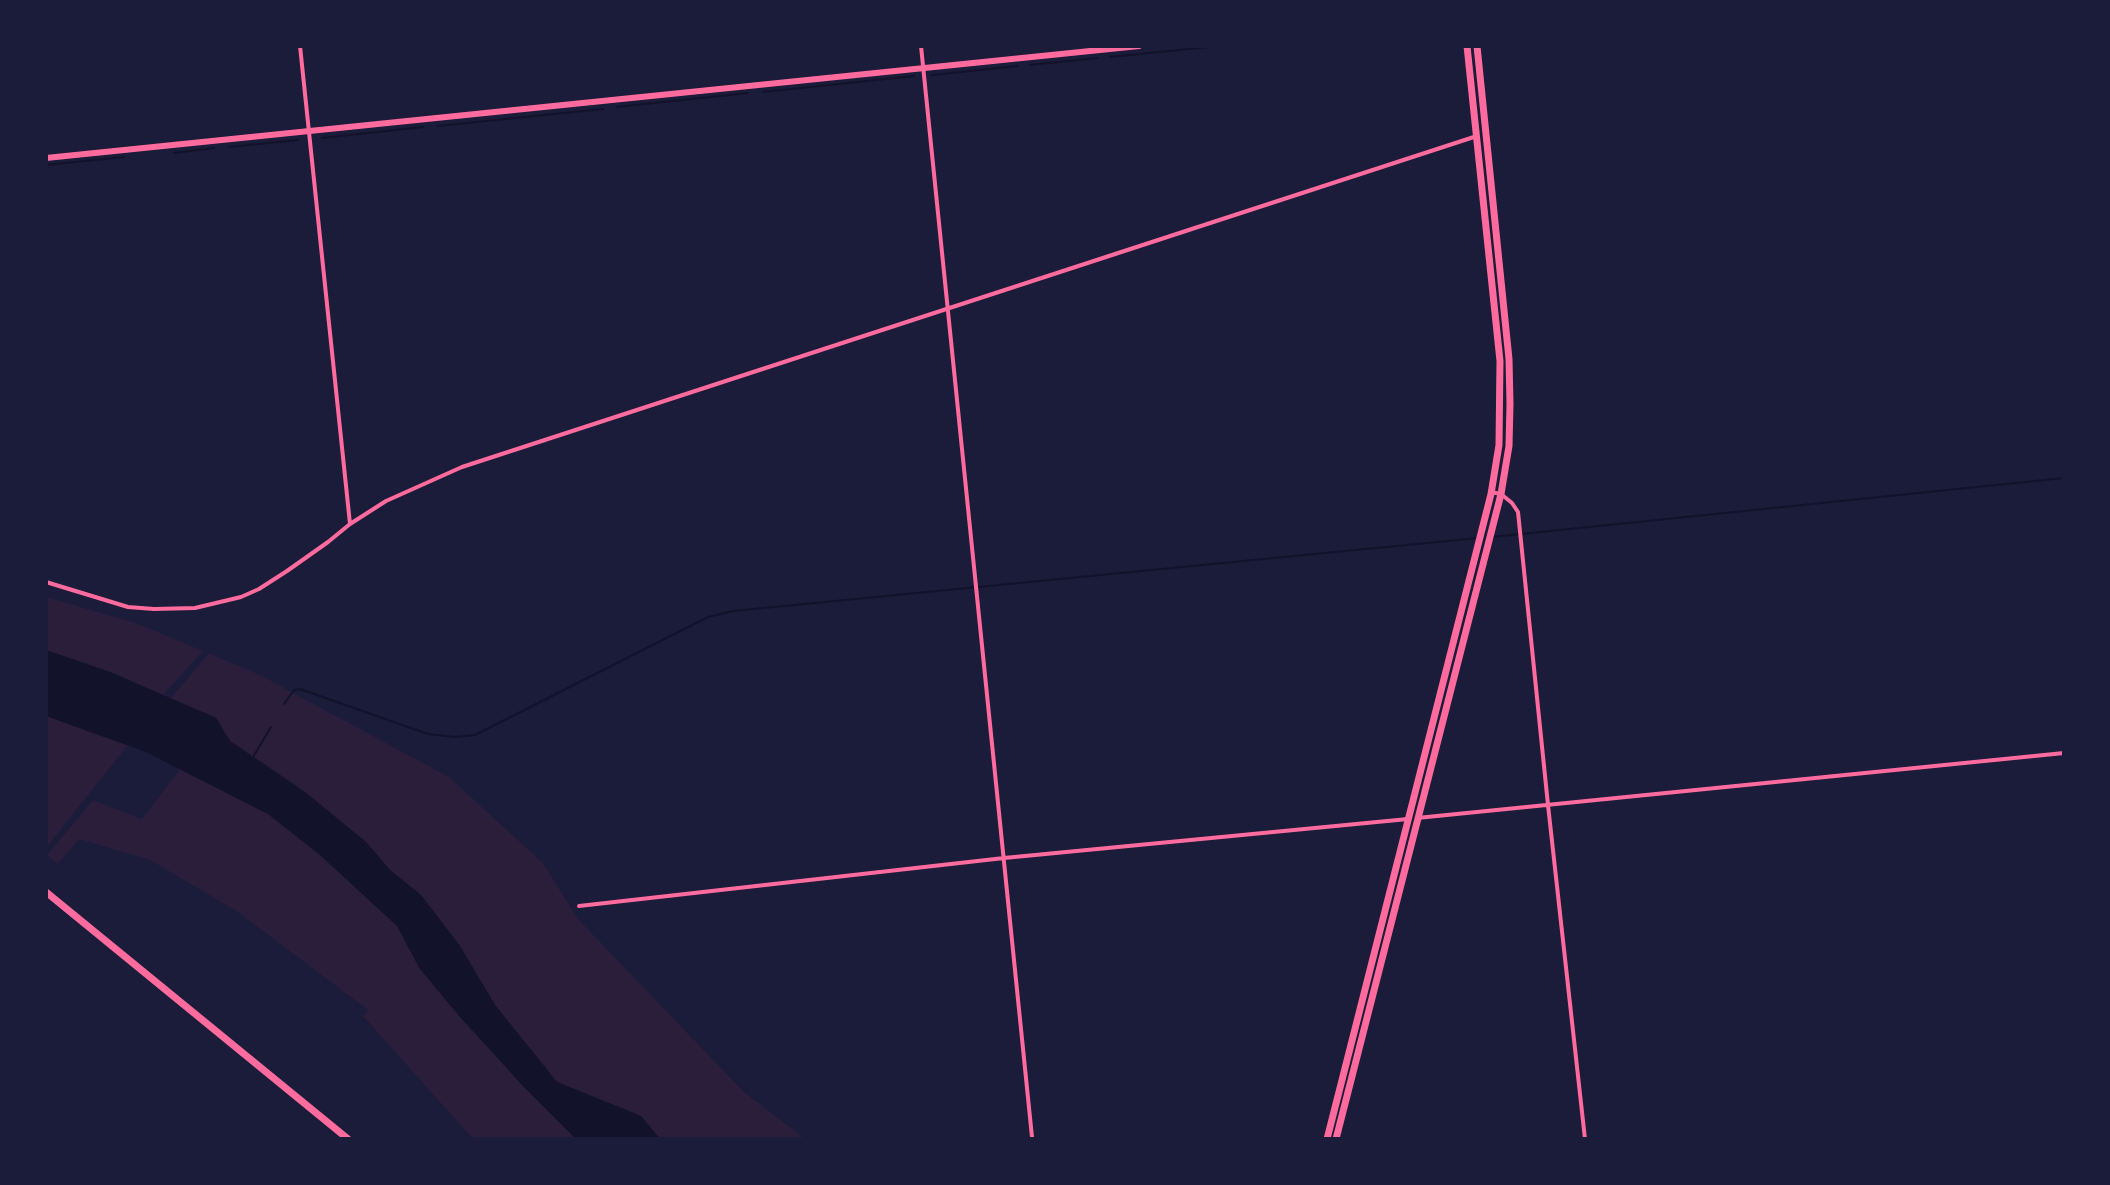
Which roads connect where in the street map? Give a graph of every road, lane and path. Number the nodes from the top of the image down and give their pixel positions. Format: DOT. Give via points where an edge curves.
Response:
graph roads {
  1 [pos="300,46"];
  2 [pos="921,46"];
  3 [pos="1139,46"];
  4 [pos="1467,46"];
  5 [pos="1477,46"];
  6 [pos="924,68"];
  7 [pos="309,131"];
  8 [pos="1486,133"];
  9 [pos="1477,136"];
  10 [pos="46,158"];
  11 [pos="949,309"];
  12 [pos="1491,492"];
  13 [pos="1501,494"];
  14 [pos="350,524"];
  15 [pos="46,582"];
  16 [pos="2064,753"];
  17 [pos="1548,805"];
  18 [pos="1418,818"];
  19 [pos="1409,819"];
  20 [pos="1004,858"];
  21 [pos="46,892"];
  22 [pos="579,906"];
  23 [pos="1032,1137"];
  24 [pos="348,1139"];
  25 [pos="1327,1139"];
  26 [pos="1336,1139"];
  27 [pos="1585,1139"];
  1 -- 7 [label="street"];
  2 -- 6 [label="street"];
  3 -- 6 [label="street"];
  4 -- 9 [label="main road"];
  5 -- 8 [label="main road"];
  6 -- 7 [label="street"];
  6 -- 11 [label="street"];
  7 -- 10 [label="street"];
  7 -- 14 [label="street"];
  8 -- 9 [label="street"];
  8 -- 13 [label="main road" via="1509,359 1509,446"];
  9 -- 11 [label="street"];
  9 -- 12 [label="main road" via="1500,361 1499,445"];
  11 -- 14 [label="street" via="462,467 386,501"];
  11 -- 20 [label="street"];
  12 -- 13 [label="street"];
  12 -- 19 [label="main road"];
  13 -- 17 [label="street" via="1518,512"];
  13 -- 18 [label="main road"];
  14 -- 15 [label="street" via="259,589 195,608 128,607"];
  16 -- 17 [label="street"];
  17 -- 18 [label="street"];
  17 -- 27 [label="street"];
  18 -- 19 [label="street"];
  18 -- 26 [label="main road"];
  19 -- 20 [label="street"];
  19 -- 25 [label="main road"];
  20 -- 22 [label="street"];
  20 -- 23 [label="street"];
  21 -- 24 [label="main road"];
}
